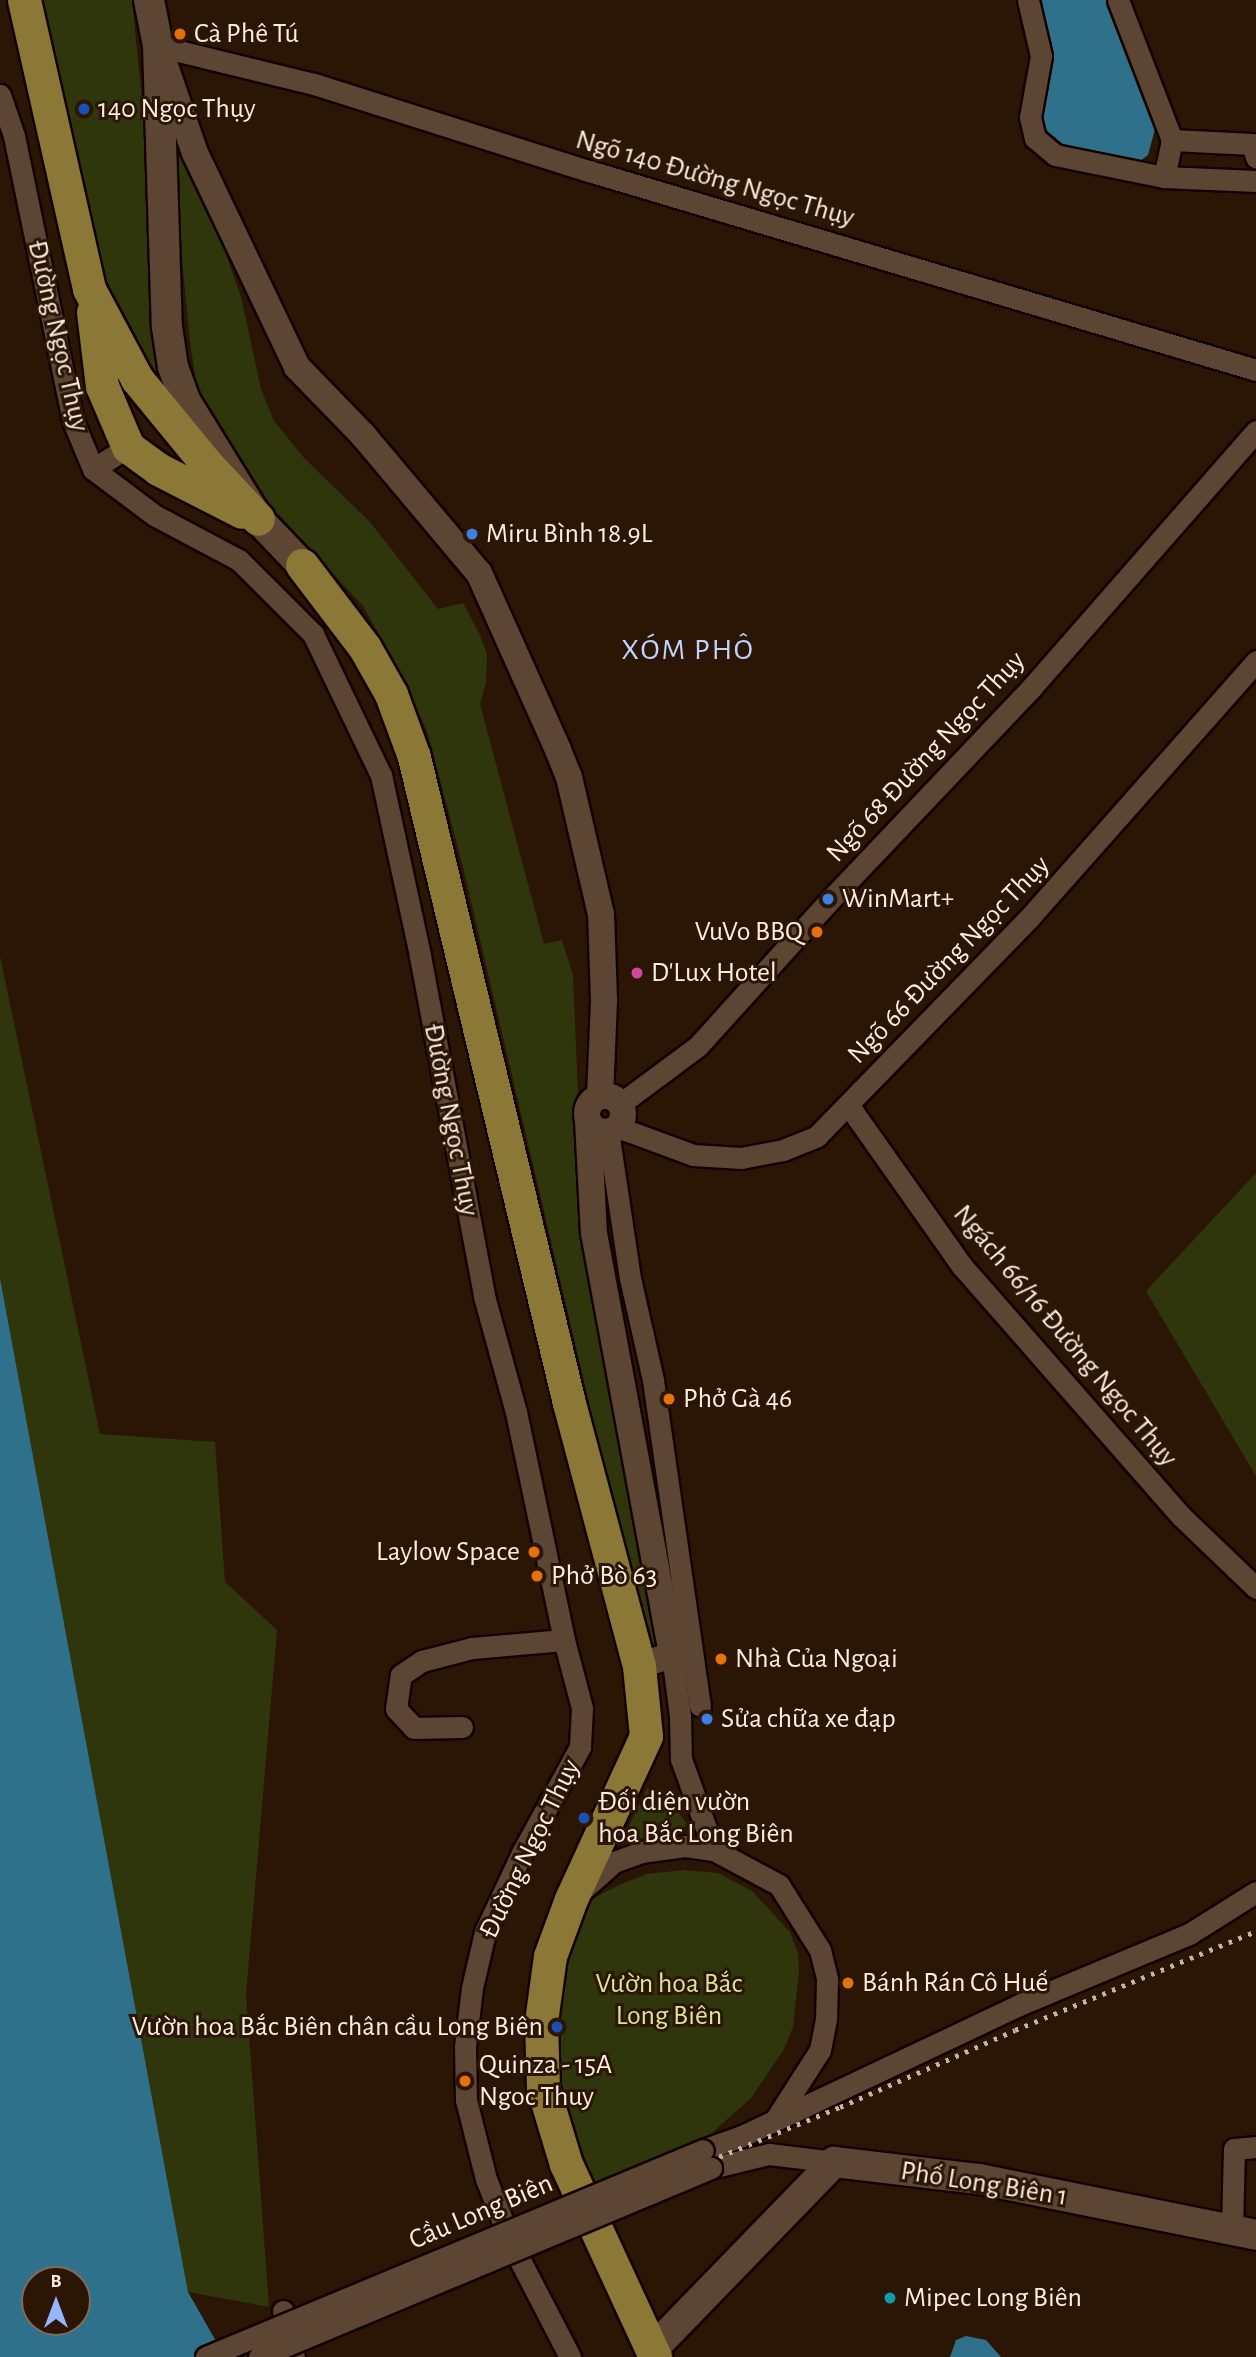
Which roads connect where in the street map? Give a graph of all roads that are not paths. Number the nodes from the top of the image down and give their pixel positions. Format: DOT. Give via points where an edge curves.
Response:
graph roads {
  1 [pos="24,0"];
  2 [pos="149,0"];
  3 [pos="159,0"];
  4 [pos="1028,0"];
  5 [pos="1118,0"];
  6 [pos="158,46"];
  7 [pos="0,95"];
  8 [pos="1172,140"];
  9 [pos="1254,150"];
  10 [pos="1164,177"];
  11 [pos="1256,181"];
  12 [pos="89,289"];
  13 [pos="1256,370"];
  14 [pos="1256,431"];
  15 [pos="128,447"];
  16 [pos="93,469"];
  17 [pos="258,519"];
  18 [pos="302,565"];
  19 [pos="1256,661"];
  20 [pos="849,1105"];
  21 [pos="607,1116"];
  22 [pos="1256,1588"];
  23 [pos="564,1640"];
  24 [pos="672,1656"];
  25 [pos="639,1666"];
  26 [pos="701,1706"];
  27 [pos="463,1727"];
  28 [pos="646,1736"];
  29 [pos="681,1759"];
  30 [pos="714,1850"];
  31 [pos="1256,1892"];
  32 [pos="571,1899"];
  33 [pos="776,2118"];
  34 [pos="1256,2147"];
  35 [pos="707,2159"];
  36 [pos="834,2162"];
  37 [pos="1244,2233"];
  38 [pos="283,2311"];
  39 [pos="654,2354"];
  40 [pos="206,2357"];
  41 [pos="259,2357"];
  42 [pos="294,2357"];
  43 [pos="570,2357"];
  1 -- 12 [label="main road, Đường Ngọc Thụy"];
  2 -- 6 [label="main road"];
  3 -- 6 [label="street"];
  4 -- 10 [label="street" via="1041,56 1030,117 1035,138 1055,155"];
  5 -- 8 [label="street"];
  6 -- 13 [label="street, Ngõ 140 Đường Ngọc Thụy" via="314,84 577,168"];
  6 -- 17 [label="main road" via="167,327 173,367 186,402"];
  6 -- 21 [label="street" via="195,153 297,366 363,435 479,573 558,750 569,777 601,914"];
  7 -- 16 [label="street, Đường Ngọc Thụy" via="14,136 73,421"];
  8 -- 9 [label="street"];
  8 -- 10 [label="street"];
  10 -- 11 [label="street"];
  12 -- 15 [label="main road, Đường Ngọc Thụy" via="103,386"];
  12 -- 17 [label="main road, Đường Ngọc Thụy" via="137,379"];
  14 -- 21 [label="street, Ngõ 68 Đường Ngọc Thụy" via="1032,687 698,1046"];
  15 -- 16 [label="street"];
  15 -- 17 [label="main road, Đường Ngọc Thụy" via="192,489"];
  16 -- 23 [label="street, Đường Ngọc Thụy" via="154,516 239,560 313,634 381,775 484,1296 516,1412"];
  17 -- 18 [label="main road, Đường Ngọc Thụy"];
  18 -- 25 [label="main road, Đường Ngọc Thụy" via="365,648 391,694 414,757 569,1403"];
  19 -- 20 [label="street, Ngõ 66 Đường Ngọc Thụy" via="1029,918"];
  20 -- 21 [label="street, Ngõ 66 Đường Ngọc Thụy" via="817,1136 783,1150 741,1158 693,1155"];
  20 -- 22 [label="street, Ngách 66/16 Đường Ngọc Thụy" via="970,1275 1181,1516"];
  21 -- 24 [label="street" via="594,1233"];
  21 -- 26 [label="street" via="629,1278 653,1380"];
  23 -- 27 [label="street" via="472,1648 422,1661 401,1675 396,1709 414,1728"];
  23 -- 43 [label="street, Đường Ngọc Thụy" via="582,1709 580,1747 485,1932 465,2047 466,2100 486,2179 512,2245"];
  24 -- 25 [label="street"];
  24 -- 29 [label="street"];
  25 -- 28 [label="main road, Đường Ngọc Thụy"];
  28 -- 29 [label="street"];
  28 -- 32 [label="main road, Đường Ngọc Thụy"];
  29 -- 30 [label="street"];
  30 -- 32 [label="street, Đường Ngọc Thụy" via="685,1846 641,1852 614,1863"];
  30 -- 33 [label="street, Đường Ngọc Thụy" via="779,1885 820,1950 827,1979 827,2019 820,2050"];
  31 -- 33 [label="street, Cầu Long Biên" via="1189,1934 1019,2005"];
  32 -- 39 [label="main road, Đường Ngọc Thụy" via="550,1956 541,2022 544,2088 566,2164"];
  33 -- 35 [label="street, Cầu Long Biên"];
  34 -- 37 [label="street" via="1234,2149"];
  35 -- 36 [label="street, Phố Long Biên 1" via="769,2154"];
  35 -- 40 [label="street, Cầu Long Biên, bridge"];
  35 -- 41 [label="street, Cầu Long Biên, bridge"];
  36 -- 37 [label="main road, Phố Long Biên 1" via="979,2179"];
  36 -- 39 [label="main road"];
  38 -- 42 [label="street"];
}
